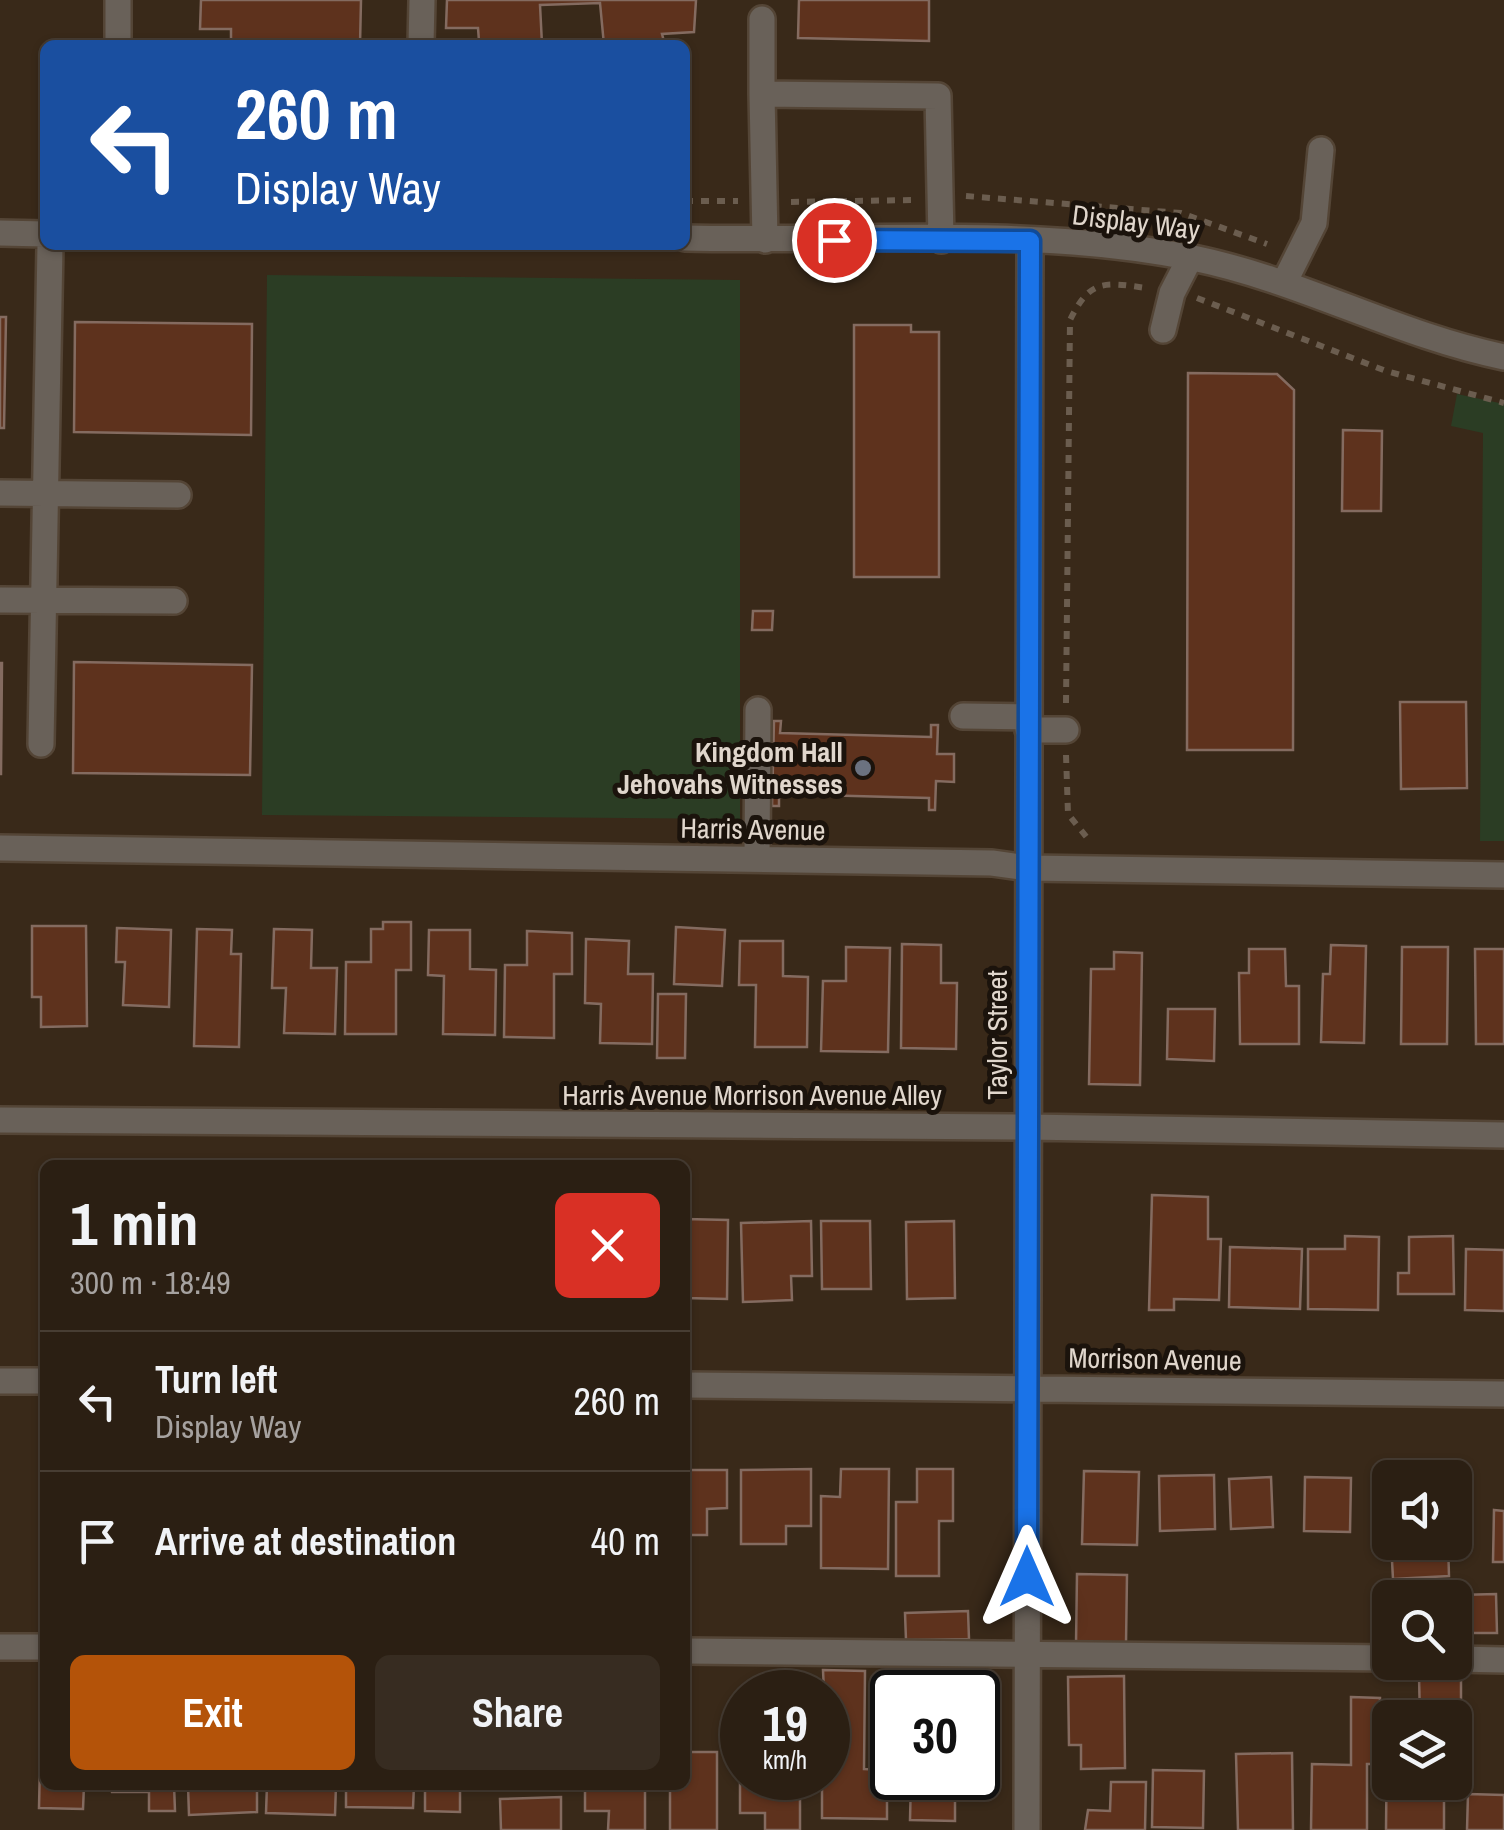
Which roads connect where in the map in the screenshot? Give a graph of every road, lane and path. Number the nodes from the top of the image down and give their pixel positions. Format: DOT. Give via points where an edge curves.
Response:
graph roads {
  1 [pos="118,0"];
  2 [pos="422,0"];
  3 [pos="762,20"];
  4 [pos="118,40"];
  5 [pos="421,40"];
  6 [pos="762,94"];
  7 [pos="1321,150"];
  8 [pos="0,233"];
  9 [pos="40,234"];
  10 [pos="690,238"];
  11 [pos="765,240"];
  12 [pos="941,240"];
  13 [pos="1030,241"];
  14 [pos="50,250"];
  15 [pos="1190,258"];
  16 [pos="1284,283"];
  17 [pos="1172,293"];
  18 [pos="1163,330"];
  19 [pos="1504,357"];
  20 [pos="1504,403"];
  21 [pos="0,492"];
  22 [pos="46,493"];
  23 [pos="178,495"];
  24 [pos="44,599"];
  25 [pos="0,600"];
  26 [pos="174,602"];
  27 [pos="758,710"];
  28 [pos="963,716"];
  29 [pos="1028,724"];
  30 [pos="1066,730"];
  31 [pos="41,744"];
  32 [pos="1103,844"];
  33 [pos="0,848"];
  34 [pos="757,859"];
  35 [pos="1028,868"];
  36 [pos="1504,875"];
  37 [pos="0,1120"];
  38 [pos="1027,1126"];
  39 [pos="1504,1135"];
  40 [pos="0,1381"];
  41 [pos="40,1381"];
  42 [pos="690,1385"];
  43 [pos="1028,1388"];
  44 [pos="1504,1394"];
  45 [pos="0,1646"];
  46 [pos="40,1647"];
  47 [pos="690,1651"];
  48 [pos="1027,1653"];
  49 [pos="1372,1658"];
  50 [pos="1472,1659"];
  51 [pos="1504,1660"];
  52 [pos="1027,1830"];
  1 -- 4 [label="street"];
  2 -- 5 [label="street"];
  3 -- 6 [label="street"];
  6 -- 11 [label="street"];
  6 -- 12 [label="street" via="938,96"];
  7 -- 16 [label="street" via="1314,223"];
  8 -- 9 [label="street"];
  10 -- 11 [label="street, Display Way"];
  11 -- 12 [label="street, Display Way"];
  12 -- 13 [label="street, Display Way"];
  13 -- 15 [label="street, Display Way" via="1111,244"];
  13 -- 29 [label="street, Taylor Street"];
  14 -- 22 [label="street"];
  15 -- 16 [label="street, Display Way"];
  15 -- 17 [label="street"];
  16 -- 19 [label="street, Display Way" via="1409,331"];
  17 -- 18 [label="street"];
  17 -- 20 [label="path" via="1402,376"];
  17 -- 30 [label="path" via="1106,284 1085,292 1070,320"];
  21 -- 22 [label="street"];
  22 -- 23 [label="street"];
  22 -- 24 [label="street"];
  24 -- 25 [label="street"];
  24 -- 26 [label="street"];
  24 -- 31 [label="street"];
  27 -- 34 [label="street"];
  28 -- 29 [label="street"];
  29 -- 30 [label="street"];
  29 -- 35 [label="street, Taylor Street"];
  30 -- 32 [label="path" via="1068,814 1089,840"];
  33 -- 34 [label="street, Harris Avenue"];
  34 -- 35 [label="street, Harris Avenue"];
  35 -- 36 [label="street, Harris Avenue"];
  35 -- 38 [label="street, Taylor Street"];
  37 -- 38 [label="street, Harris Avenue Morrison Avenue Alley"];
  38 -- 39 [label="street, Harris Avenue Morrison Avenue Alley"];
  38 -- 43 [label="street, Taylor Street"];
  40 -- 41 [label="street"];
  42 -- 43 [label="street, Morrison Avenue"];
  43 -- 44 [label="street, Morrison Avenue"];
  43 -- 48 [label="street, Taylor Street"];
  45 -- 46 [label="street"];
  47 -- 48 [label="street"];
  48 -- 49 [label="street"];
  48 -- 52 [label="street, Taylor Street"];
  50 -- 51 [label="street"];
}
